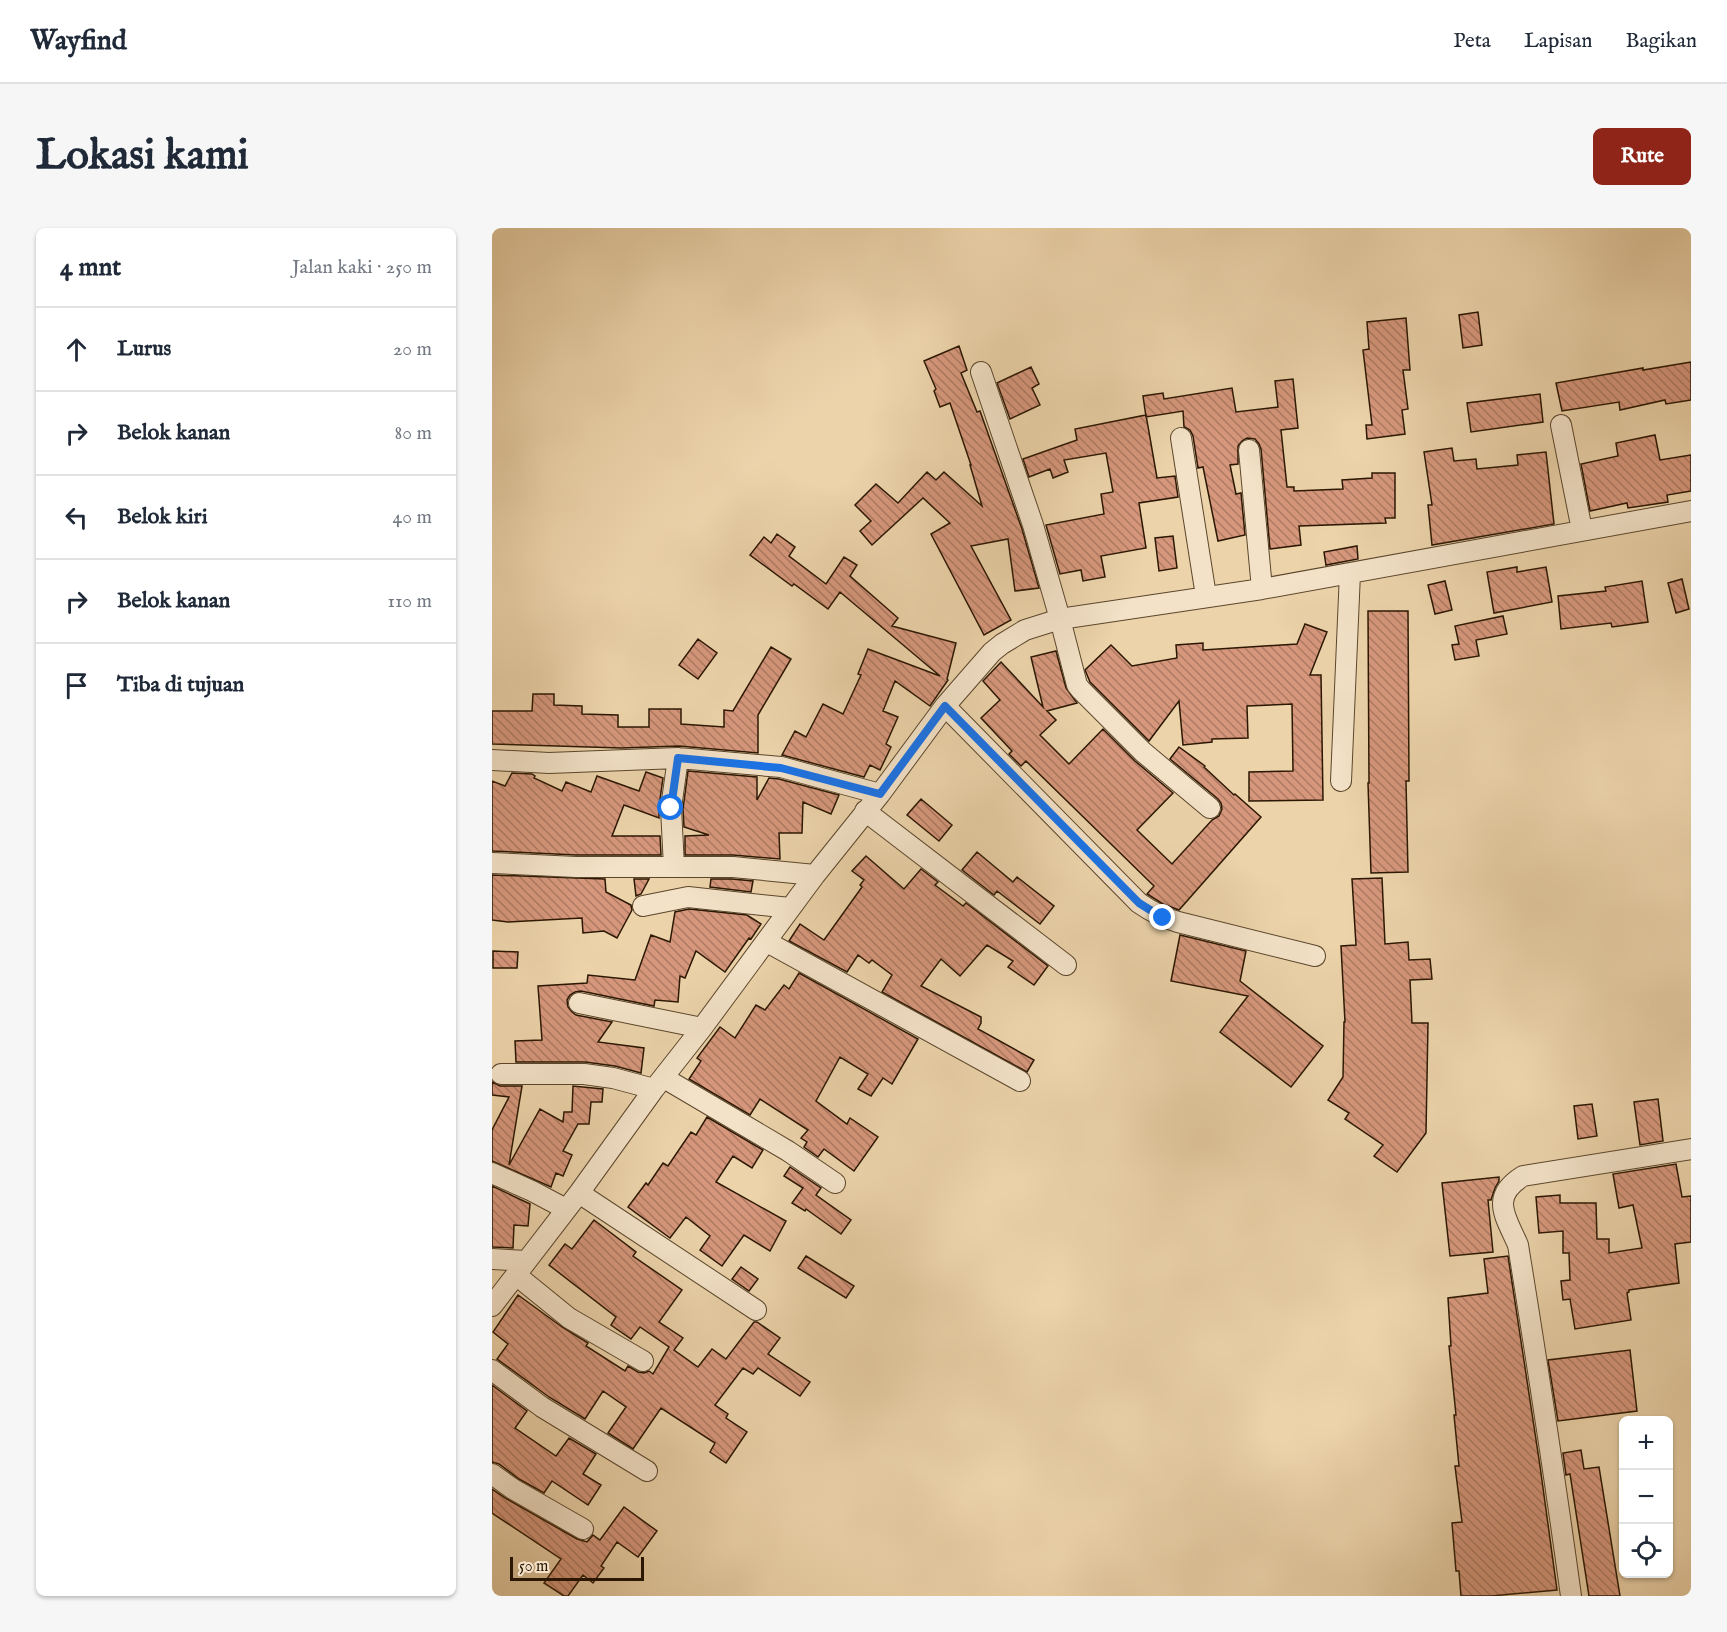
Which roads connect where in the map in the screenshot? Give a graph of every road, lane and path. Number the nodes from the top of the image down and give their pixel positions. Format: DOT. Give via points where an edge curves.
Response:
graph roads {
  1 [pos="981,372"];
  2 [pos="1561,425"];
  3 [pos="1181,438"];
  4 [pos="1249,450"];
  5 [pos="1691,511"];
  6 [pos="1582,530"];
  7 [pos="1350,573"];
  8 [pos="1262,589"];
  9 [pos="1206,596"];
  10 [pos="1060,619"];
  11 [pos="945,706"];
  12 [pos="678,758"];
  13 [pos="492,760"];
  14 [pos="1341,781"];
  15 [pos="880,794"];
  16 [pos="1210,808"];
  17 [pos="865,811"];
  18 [pos="492,863"];
  19 [pos="674,867"];
  20 [pos="815,875"];
  21 [pos="643,906"];
  22 [pos="790,909"];
  23 [pos="766,942"];
  24 [pos="1315,956"];
  25 [pos="1066,964"];
  26 [pos="579,1004"];
  27 [pos="702,1028"];
  28 [pos="501,1074"];
  29 [pos="1020,1081"];
  30 [pos="659,1083"];
  31 [pos="1691,1149"];
  32 [pos="492,1173"];
  33 [pos="835,1184"];
  34 [pos="579,1193"];
  35 [pos="566,1209"];
  36 [pos="492,1259"];
  37 [pos="521,1268"];
  38 [pos="492,1306"];
  39 [pos="756,1310"];
  40 [pos="643,1361"];
  41 [pos="492,1371"];
  42 [pos="647,1472"];
  43 [pos="492,1474"];
  44 [pos="583,1529"];
  45 [pos="1571,1596"];
  1 -- 10 [label="street"];
  2 -- 6 [label="street"];
  3 -- 9 [label="street"];
  4 -- 8 [label="street"];
  5 -- 6 [label="street"];
  6 -- 7 [label="street"];
  7 -- 8 [label="street"];
  7 -- 14 [label="street"];
  8 -- 9 [label="street"];
  9 -- 10 [label="street"];
  10 -- 11 [label="street" via="1024,630 1002,644"];
  10 -- 16 [label="street" via="1081,690 1143,752"];
  11 -- 15 [label="street"];
  11 -- 24 [label="street" via="1152,912"];
  12 -- 13 [label="street" via="549,763"];
  12 -- 15 [label="street" via="781,768"];
  12 -- 19 [label="street" via="671,808"];
  15 -- 17 [label="street"];
  17 -- 20 [label="street"];
  17 -- 25 [label="street"];
  18 -- 19 [label="street"];
  19 -- 20 [label="street" via="733,867"];
  20 -- 22 [label="street"];
  21 -- 22 [label="street" via="688,897"];
  22 -- 23 [label="street"];
  23 -- 27 [label="street"];
  23 -- 29 [label="street"];
  26 -- 27 [label="street"];
  27 -- 30 [label="street"];
  28 -- 30 [label="street" via="584,1074"];
  30 -- 33 [label="street" via="788,1151"];
  30 -- 34 [label="street"];
  31 -- 45 [label="street" via="1523,1176 1507,1189 1502,1201 1519,1250"];
  32 -- 35 [label="street"];
  34 -- 35 [label="street"];
  34 -- 39 [label="street"];
  35 -- 37 [label="street"];
  36 -- 37 [label="street"];
  37 -- 38 [label="street"];
  37 -- 40 [label="street" via="569,1318"];
  41 -- 42 [label="street"];
  43 -- 44 [label="street"];
}
